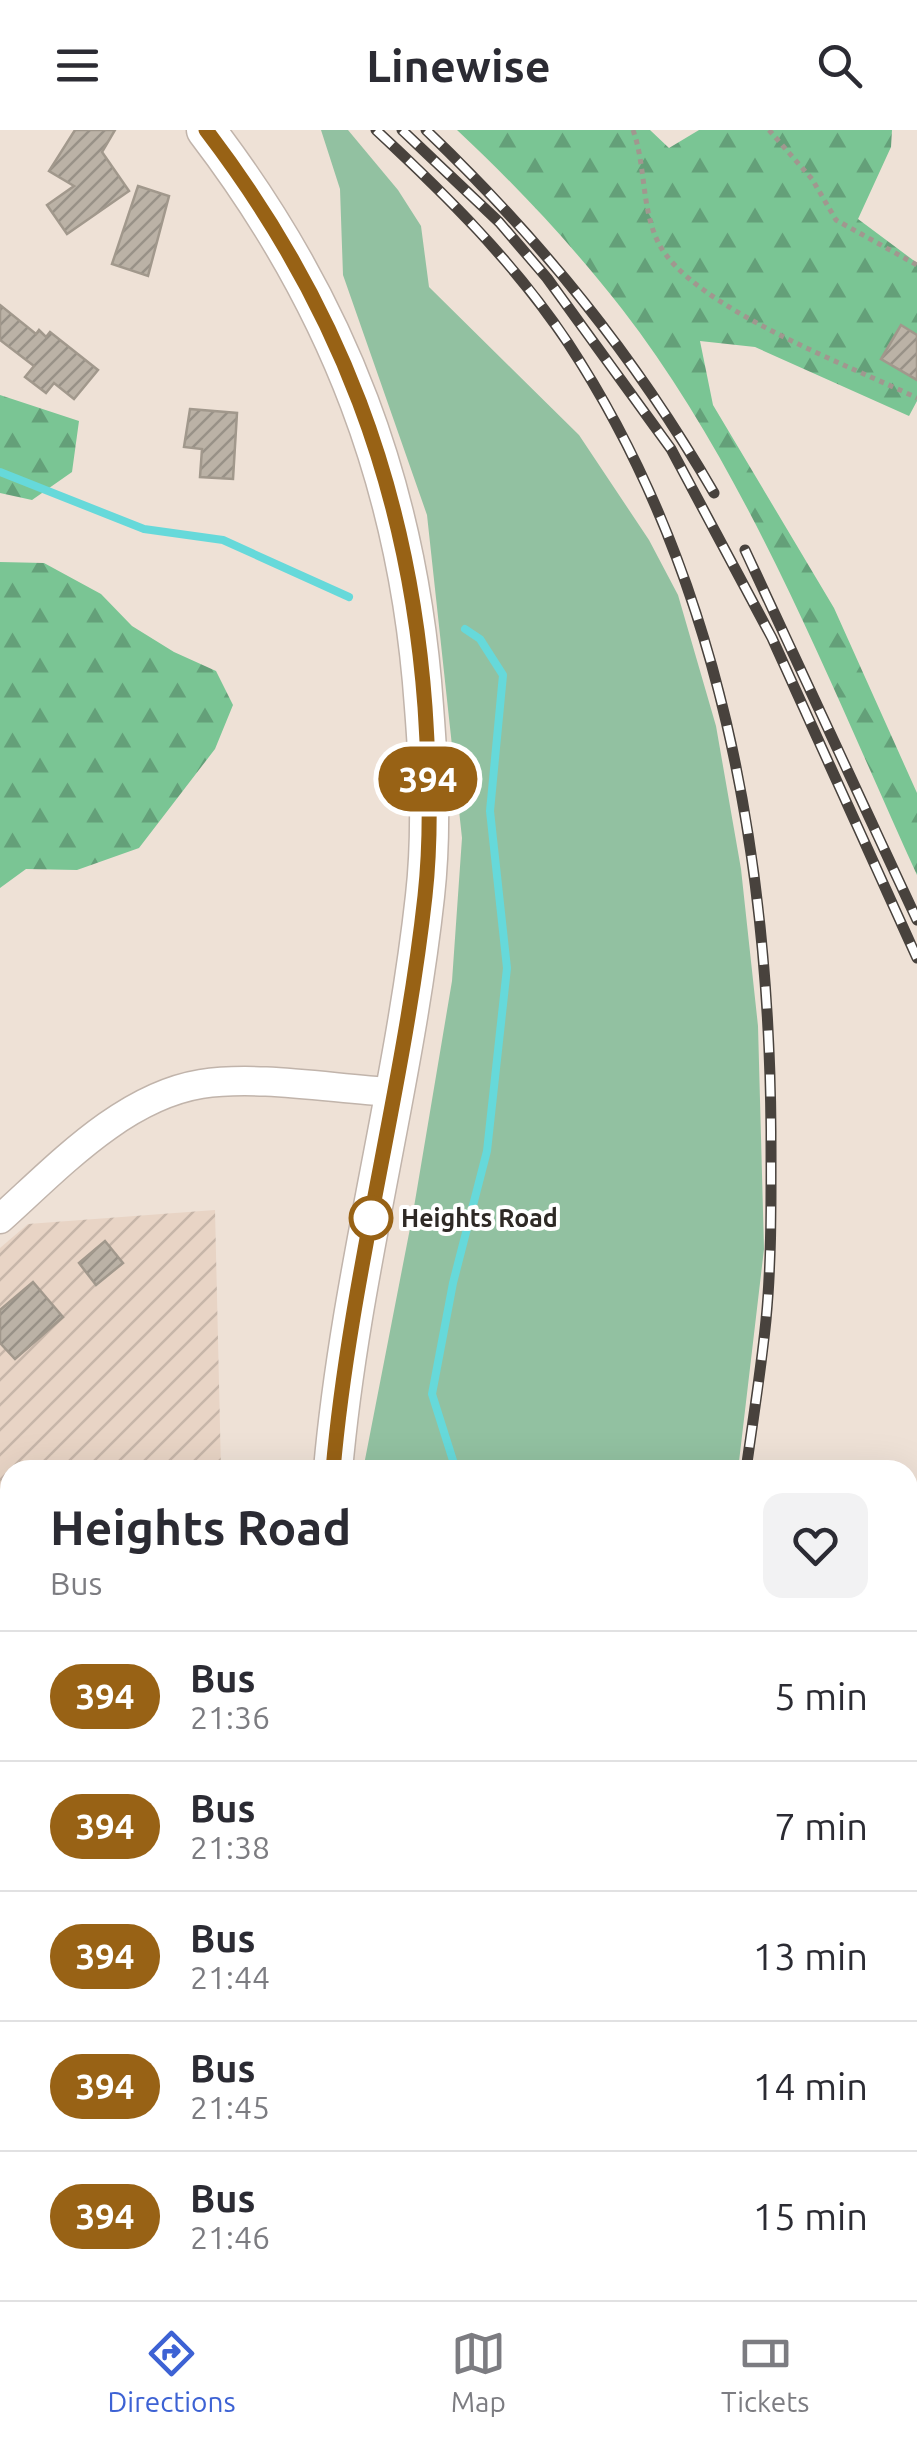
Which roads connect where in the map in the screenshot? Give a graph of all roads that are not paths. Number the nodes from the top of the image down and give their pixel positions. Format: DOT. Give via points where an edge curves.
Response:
graph roads {
  1 [pos="206,130"];
  2 [pos="392,1092"];
  3 [pos="0,1219"];
  4 [pos="334,1460"];
  1 -- 2 [label="highway" via="318,304 374,435 410,568 430,818 421,928"];
  2 -- 3 [label="street" via="232,1083 171,1092 94,1138"];
  2 -- 4 [label="highway"];
}
